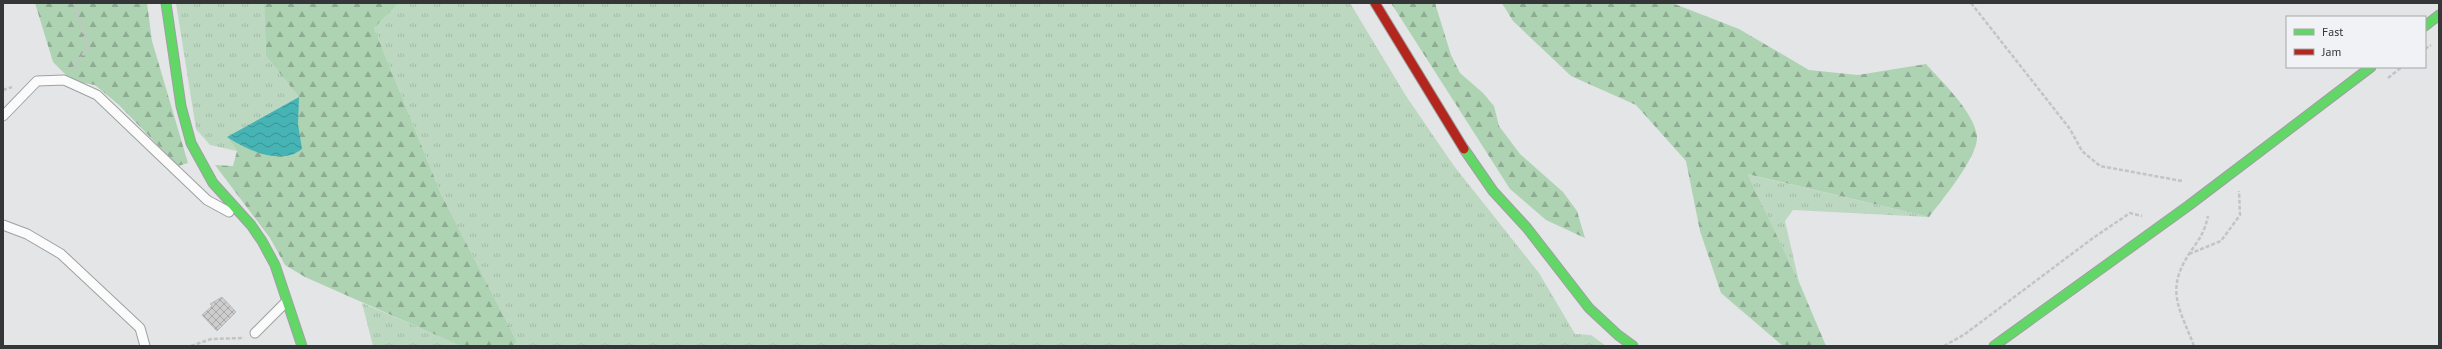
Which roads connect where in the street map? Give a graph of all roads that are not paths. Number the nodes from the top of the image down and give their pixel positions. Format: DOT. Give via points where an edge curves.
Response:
graph roads {
  1 [pos="166,3"];
  2 [pos="1375,3"];
  3 [pos="2439,15"];
  4 [pos="2426,25"];
  5 [pos="2370,68"];
  6 [pos="3,116"];
  7 [pos="3,225"];
  8 [pos="252,225"];
  9 [pos="286,302"];
  10 [pos="255,333"];
  11 [pos="145,346"];
  12 [pos="302,346"];
  13 [pos="1633,346"];
  14 [pos="1994,346"];
  1 -- 8 [label="street" via="181,106 191,143 214,183"];
  2 -- 13 [label="street" via="1447,123 1490,186 1526,226 1565,280 1600,317"];
  3 -- 4 [label="street"];
  5 -- 14 [label="street"];
  6 -- 8 [label="lane" via="37,80 64,80 97,95 208,200"];
  7 -- 11 [label="lane" via="27,234 60,254 140,328"];
  8 -- 9 [label="street" via="274,265"];
  9 -- 10 [label="lane"];
  9 -- 12 [label="street"];
}
